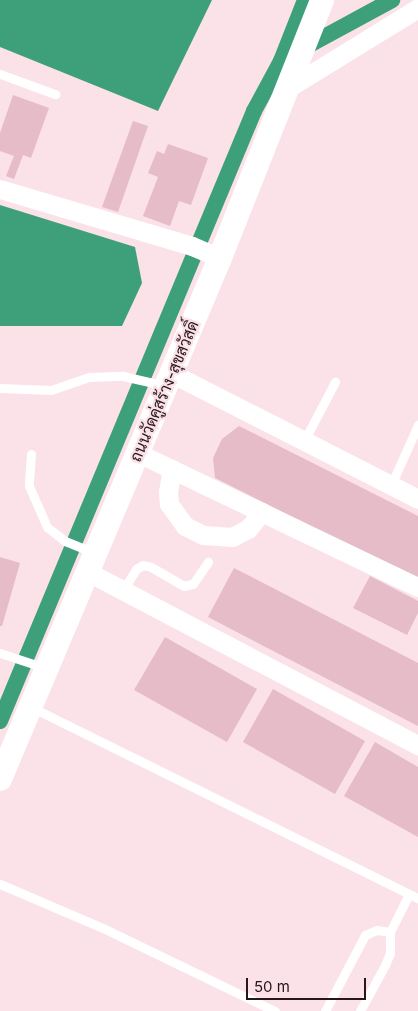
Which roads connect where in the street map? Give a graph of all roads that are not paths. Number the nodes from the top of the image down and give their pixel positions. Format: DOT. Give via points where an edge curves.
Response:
graph roads {
  1 [pos="322,0"];
  2 [pos="418,8"];
  3 [pos="0,74"];
  4 [pos="288,88"];
  5 [pos="55,94"];
  6 [pos="0,189"];
  7 [pos="204,252"];
  8 [pos="163,380"];
  9 [pos="335,382"];
  10 [pos="0,388"];
  11 [pos="418,425"];
  12 [pos="304,441"];
  13 [pos="138,452"];
  14 [pos="31,454"];
  15 [pos="172,469"];
  16 [pos="391,485"];
  17 [pos="418,499"];
  18 [pos="262,512"];
  19 [pos="89,558"];
  20 [pos="208,562"];
  21 [pos="418,587"];
  22 [pos="123,590"];
  23 [pos="0,653"];
  24 [pos="41,667"];
  25 [pos="31,707"];
  26 [pos="418,745"];
  27 [pos="0,779"];
  28 [pos="0,884"];
  29 [pos="408,894"];
  30 [pos="418,898"];
  31 [pos="390,932"];
  32 [pos="275,1011"];
  33 [pos="325,1011"];
  34 [pos="360,1011"];
  1 -- 4 [label="street, ถนนวัดคู่สร้าง-สุขสวัสดิ์"];
  2 -- 4 [label="street"];
  3 -- 5 [label="lane"];
  4 -- 7 [label="street, ถนนวัดคู่สร้าง-สุขสวัสดิ์"];
  6 -- 7 [label="street"];
  7 -- 8 [label="street, ถนนวัดคู่สร้าง-สุขสวัสดิ์"];
  8 -- 10 [label="lane" via="89,377 51,390"];
  8 -- 12 [label="street"];
  8 -- 13 [label="street, ถนนวัดคู่สร้าง-สุขสวัสดิ์"];
  9 -- 12 [label="lane"];
  11 -- 16 [label="lane"];
  12 -- 16 [label="street"];
  13 -- 15 [label="street"];
  13 -- 19 [label="street, ถนนวัดคู่สร้าง-สุขสวัสดิ์"];
  14 -- 19 [label="lane" via="29,486 47,527"];
  15 -- 18 [label="street"];
  15 -- 18 [label="street" via="169,504 185,526 203,536 232,537 248,528"];
  16 -- 17 [label="street"];
  18 -- 21 [label="street"];
  19 -- 22 [label="street"];
  19 -- 24 [label="street, ถนนวัดคู่สร้าง-สุขสวัสดิ์"];
  20 -- 22 [label="lane" via="193,584 184,586 143,565 136,569"];
  22 -- 26 [label="street"];
  23 -- 24 [label="lane"];
  24 -- 25 [label="street, ถนนวัดคู่สร้าง-สุขสวัสดิ์"];
  25 -- 27 [label="street, ถนนวัดคู่สร้าง-สุขสวัสดิ์"];
  25 -- 29 [label="lane"];
  28 -- 32 [label="lane" via="105,929"];
  29 -- 30 [label="lane"];
  29 -- 31 [label="lane"];
  31 -- 33 [label="lane" via="377,930 365,935"];
  31 -- 34 [label="lane" via="390,953 386,965"];
}
